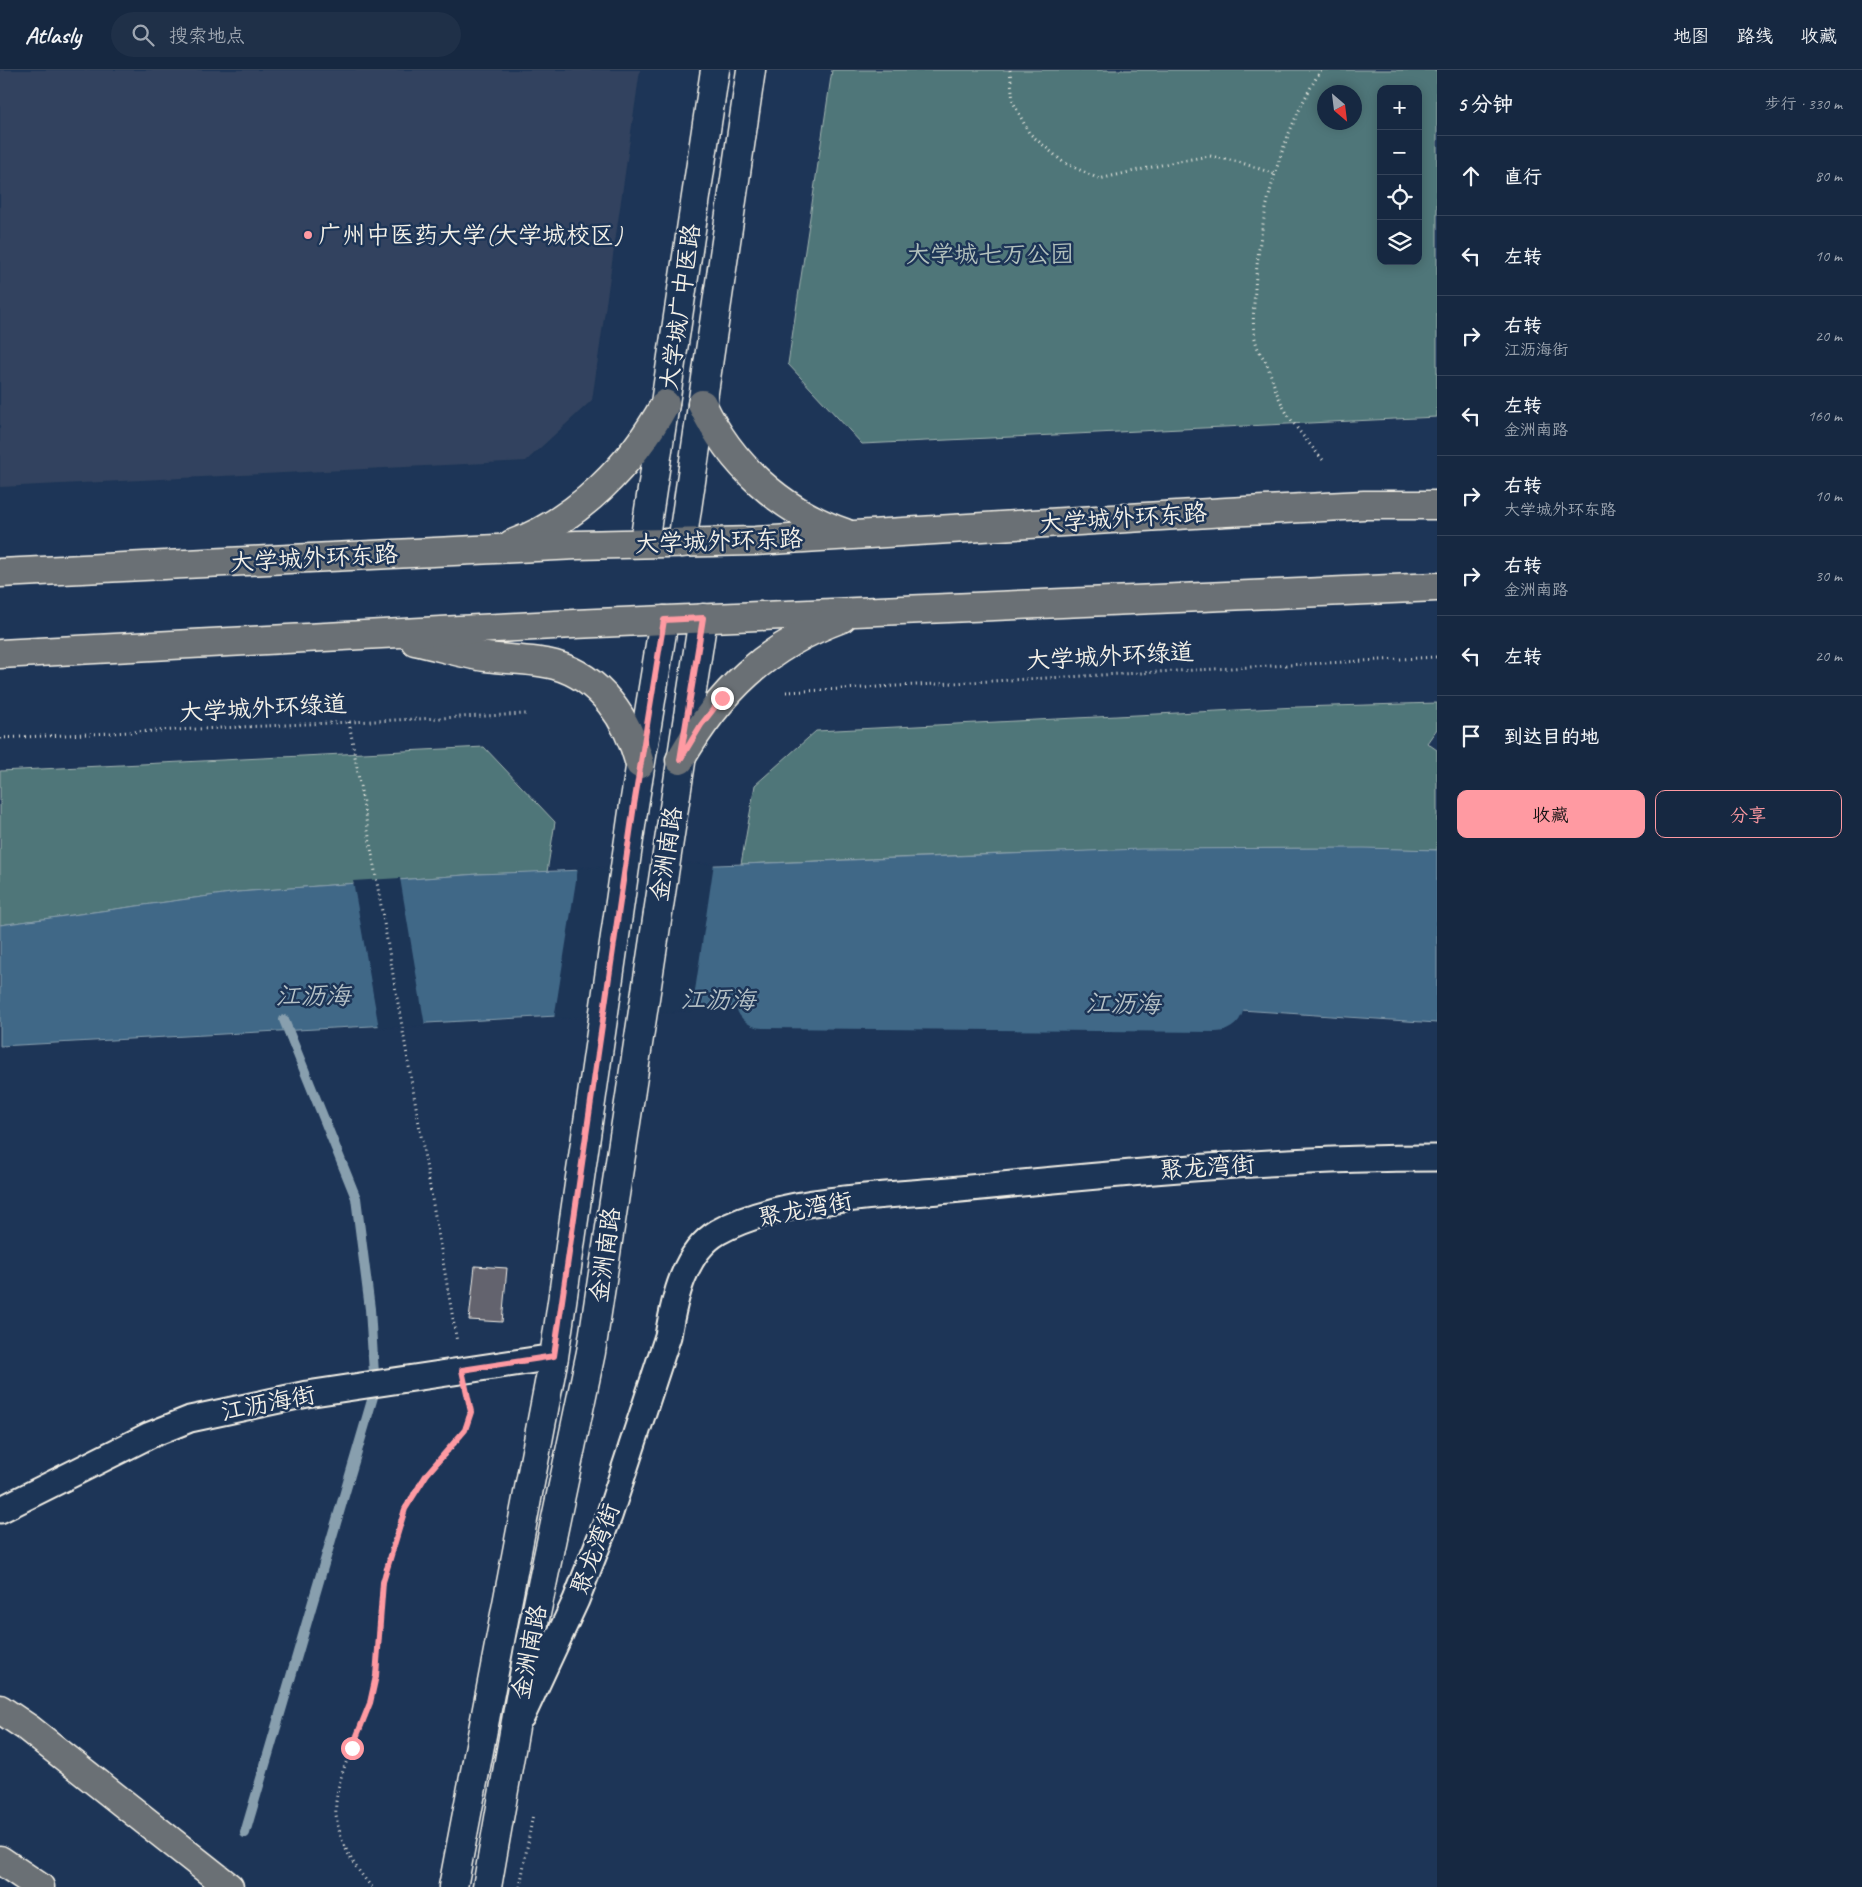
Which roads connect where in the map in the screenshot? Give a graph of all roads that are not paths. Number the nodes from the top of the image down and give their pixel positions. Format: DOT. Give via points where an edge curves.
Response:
graph roads {
  1 [pos="715,70"];
  2 [pos="751,70"];
  3 [pos="665,404"];
  4 [pos="702,404"];
  5 [pos="1437,505"];
  6 [pos="851,535"];
  7 [pos="682,542"];
  8 [pos="644,544"];
  9 [pos="497,549"];
  10 [pos="0,573"];
  11 [pos="1437,587"];
  12 [pos="860,611"];
  13 [pos="703,618"];
  14 [pos="664,620"];
  15 [pos="390,634"];
  16 [pos="0,654"];
  17 [pos="680,760"];
  18 [pos="640,764"];
  19 [pos="1437,1158"];
  20 [pos="554,1356"];
  21 [pos="0,1510"];
  22 [pos="0,1709"];
  23 [pos="514,1732"];
  24 [pos="0,1860"];
  25 [pos="40,1887"];
  26 [pos="229,1887"];
  27 [pos="453,1887"];
  28 [pos="487,1887"];
  1 -- 3 [label="main road, 大学城广中医路"];
  2 -- 4 [label="main road, 大学城广中医路"];
  3 -- 8 [label="main road, 大学城广中医路"];
  3 -- 9 [label="main road" via="637,449 607,482 552,524"];
  4 -- 6 [label="main road" via="716,433 753,477 796,510"];
  4 -- 7 [label="main road, 大学城广中医路"];
  5 -- 6 [label="main road, 大学城外环东路" via="1226,512"];
  6 -- 7 [label="main road, 大学城外环东路"];
  7 -- 8 [label="main road, 大学城外环东路"];
  8 -- 9 [label="main road, 大学城外环东路"];
  9 -- 10 [label="main road, 大学城外环东路"];
  11 -- 12 [label="main road"];
  12 -- 13 [label="main road"];
  12 -- 17 [label="main road" via="826,624 765,659 715,706"];
  13 -- 14 [label="main road"];
  13 -- 17 [label="main road, 金洲南路"];
  14 -- 15 [label="main road"];
  14 -- 18 [label="main road, 金洲南路"];
  15 -- 16 [label="main road"];
  15 -- 18 [label="main road" via="462,653 555,665 578,674 615,708 632,737"];
  17 -- 23 [label="main road, 金洲南路" via="591,1352"];
  18 -- 20 [label="main road, 金洲南路"];
  19 -- 23 [label="street, 聚龙湾街" via="1167,1169 847,1200 776,1210 717,1233 696,1252 686,1272 673,1305 668,1336 610,1516 576,1600"];
  20 -- 21 [label="street, 江沥海街" via="412,1376 210,1414 170,1426"];
  20 -- 27 [label="main road, 金洲南路"];
  22 -- 26 [label="main road"];
  23 -- 28 [label="main road, 金洲南路"];
  24 -- 25 [label="main road"];
}
